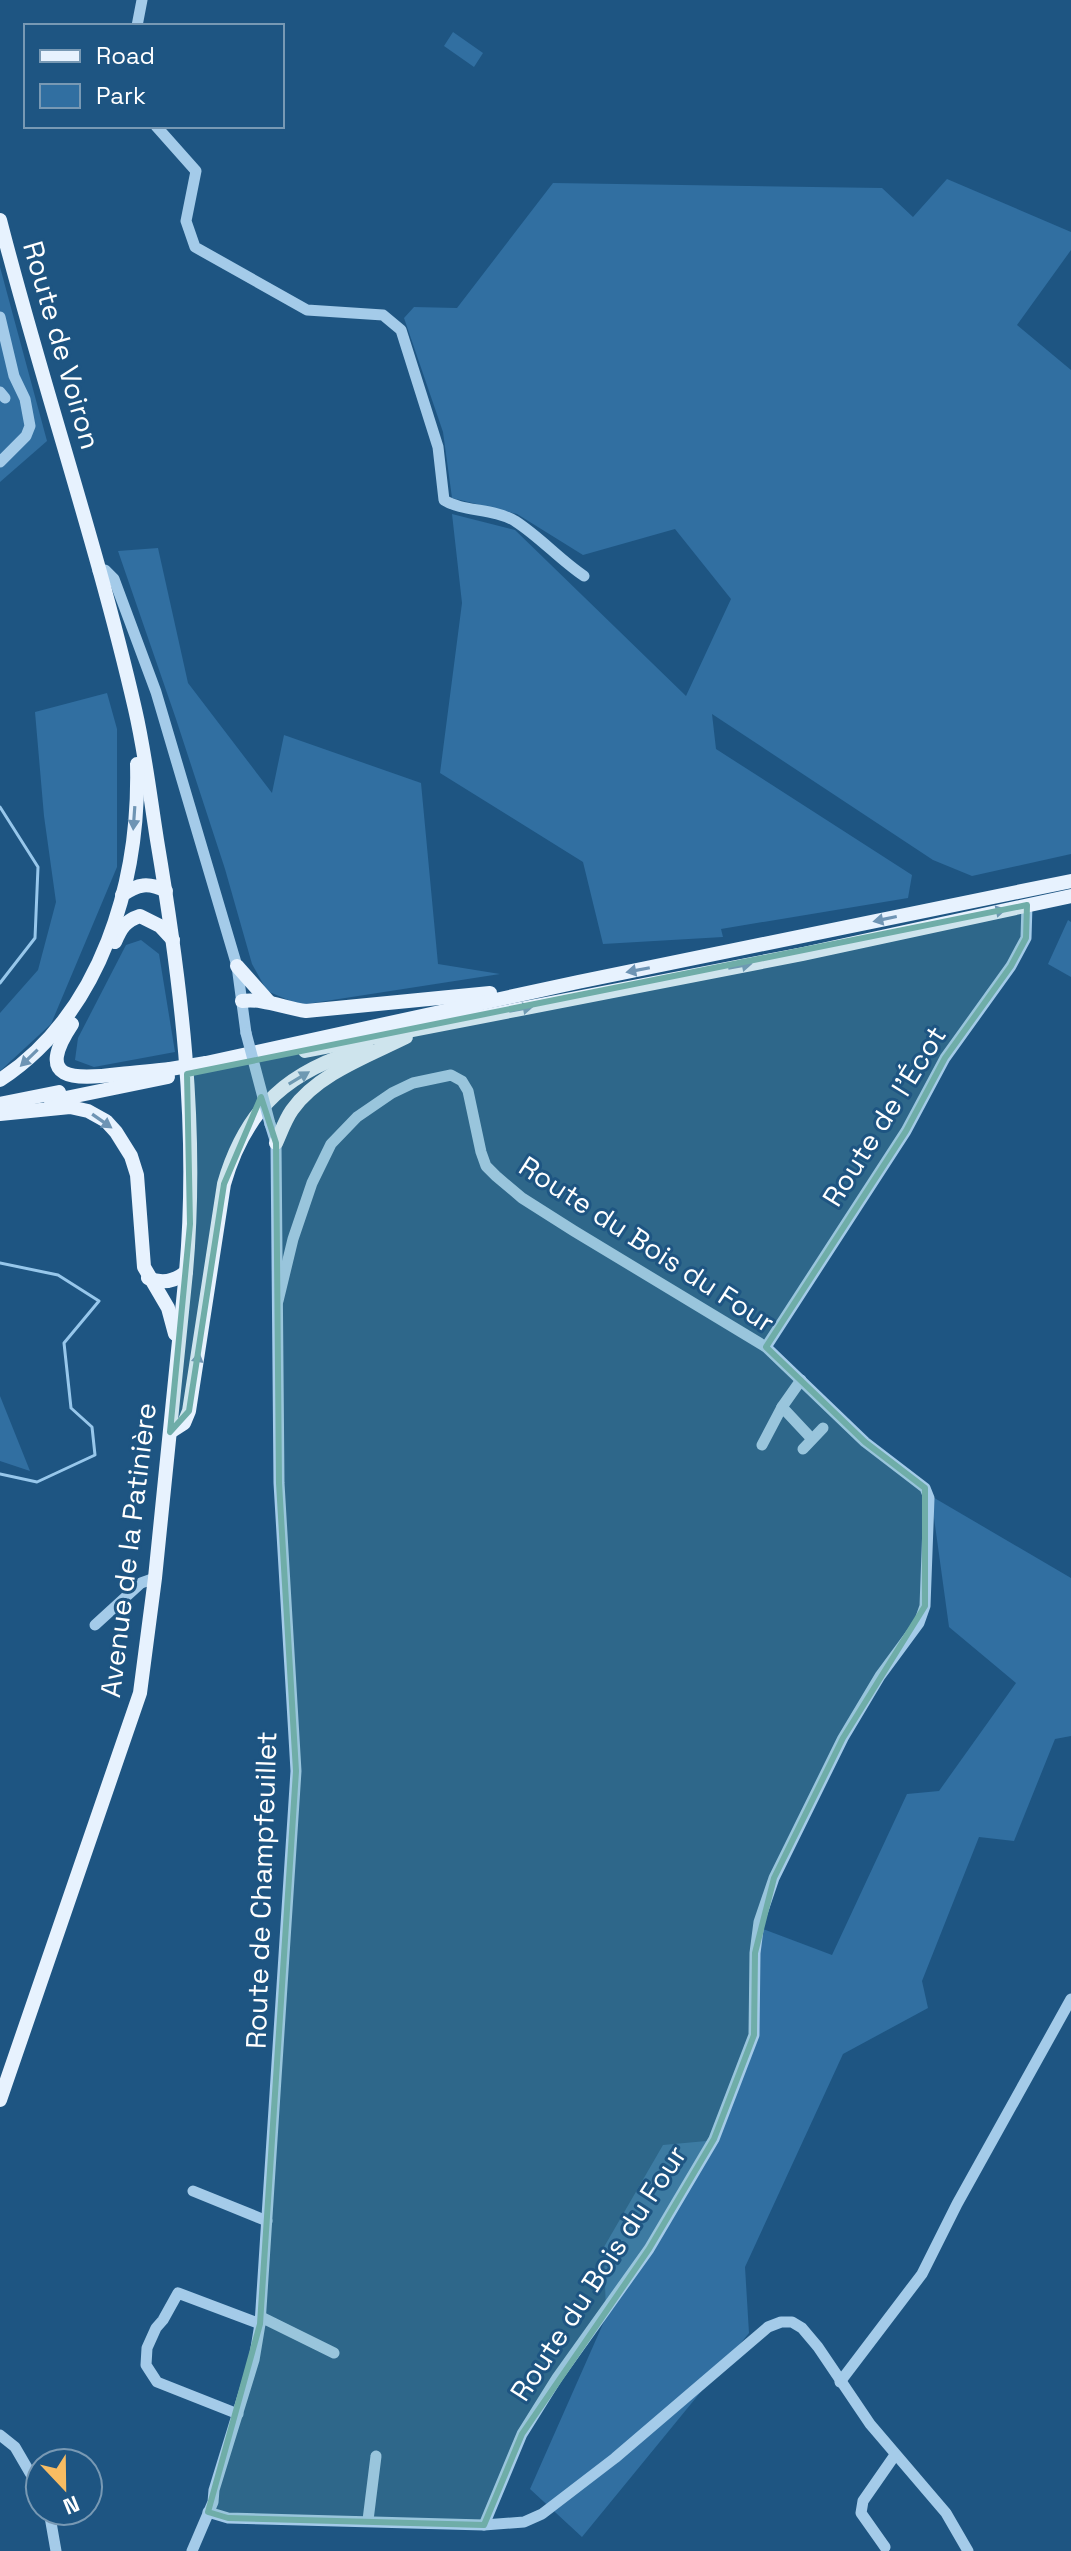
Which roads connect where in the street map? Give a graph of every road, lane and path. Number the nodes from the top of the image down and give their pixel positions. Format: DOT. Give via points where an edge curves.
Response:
graph roads {
  1 [pos="142,0"];
  2 [pos="137,24"];
  3 [pos="158,128"];
  4 [pos="0,220"];
  5 [pos="0,317"];
  6 [pos="0,462"];
  7 [pos="98,571"];
  8 [pos="584,576"];
  9 [pos="136,712"];
  10 [pos="1071,881"];
  11 [pos="166,891"];
  12 [pos="122,895"];
  13 [pos="1071,896"];
  14 [pos="1027,905"];
  15 [pos="173,940"];
  16 [pos="237,966"];
  17 [pos="578,982"];
  18 [pos="242,1001"];
  19 [pos="272,1005"];
  20 [pos="444,1025"];
  21 [pos="407,1037"];
  22 [pos="206,1066"];
  23 [pos="170,1073"];
  24 [pos="0,1080"];
  25 [pos="0,1104"];
  26 [pos="0,1113"];
  27 [pos="276,1143"];
  28 [pos="186,1272"];
  29 [pos="148,1278"];
  30 [pos="278,1301"];
  31 [pos="178,1347"];
  32 [pos="766,1347"];
  33 [pos="801,1380"];
  34 [pos="782,1407"];
  35 [pos="823,1428"];
  36 [pos="170,1432"];
  37 [pos="811,1438"];
  38 [pos="762,1445"];
  39 [pos="803,1449"];
  40 [pos="155,1578"];
  41 [pos="95,1625"];
  42 [pos="1071,1999"];
  43 [pos="0,2100"];
  44 [pos="193,2191"];
  45 [pos="267,2221"];
  46 [pos="261,2321"];
  47 [pos="334,2353"];
  48 [pos="840,2382"];
  49 [pos="238,2414"];
  50 [pos="0,2435"];
  51 [pos="895,2455"];
  52 [pos="376,2456"];
  53 [pos="24,2462"];
  54 [pos="208,2512"];
  55 [pos="368,2520"];
  56 [pos="484,2525"];
  57 [pos="52,2527"];
  58 [pos="885,2547"];
  59 [pos="56,2551"];
  60 [pos="192,2551"];
  61 [pos="968,2551"];
  1 -- 2 [label="street"];
  3 -- 8 [label="street" via="196,171 186,221 195,247 307,310 383,315 401,330 435,436 444,500 514,521"];
  4 -- 7 [label="main road, Route de Voiron"];
  5 -- 6 [label="street" via="30,426"];
  7 -- 9 [label="main road, Route de Voiron"];
  7 -- 16 [label="street, Route de Champfeuillet" via="105,570 114,579 156,692"];
  9 -- 11 [label="main road, Avenue de la Patinière"];
  9 -- 12 [label="main road, one-way" via="134,823"];
  10 -- 17 [label="main road, one-way"];
  11 -- 12 [label="main road" via="152,884"];
  11 -- 15 [label="main road, Avenue de la Patinière"];
  12 -- 24 [label="main road, one-way" via="80,998 56,1031"];
  13 -- 14 [label="main road"];
  20 -- 14 [label="main road, one-way"];
  14 -- 32 [label="street, Route de l'Écot" via="1026,938 1011,966 945,1058 906,1131"];
  15 -- 23 [label="main road" via="140,916 129,920 56,1052 59,1067 74,1078"];
  15 -- 28 [label="main road, Avenue de la Patinière" via="188,1079"];
  16 -- 18 [label="street, Route de Champfeuillet"];
  16 -- 19 [label="main road"];
  17 -- 19 [label="main road" via="306,1011"];
  17 -- 22 [label="main road"];
  18 -- 19 [label="main road"];
  18 -- 27 [label="street, Route de Champfeuillet, bridge"];
  20 -- 21 [label="main road"];
  20 -- 22 [label="main road"];
  21 -- 27 [label="main road" via="310,1090 290,1112"];
  36 -- 21 [label="main road, one-way" via="184,1423 189,1411 224,1184 245,1129 291,1082 352,1052"];
  22 -- 23 [label="main road"];
  23 -- 25 [label="main road"];
  23 -- 26 [label="main road"];
  26 -- 29 [label="main road, one-way" via="70,1107 88,1111 116,1132 137,1175"];
  27 -- 30 [label="street, Route de Champfeuillet"];
  28 -- 29 [label="main road" via="172,1281"];
  28 -- 31 [label="main road, Avenue de la Patinière"];
  29 -- 31 [label="main road" via="168,1308"];
  30 -- 32 [label="street, Route du Bois du Four" via="307,1197 331,1144 357,1117 392,1093 451,1075 468,1091 481,1152 496,1176 574,1231"];
  30 -- 45 [label="street, Route de Champfeuillet" via="279,1483 296,1771"];
  31 -- 36 [label="main road, Avenue de la Patinière"];
  32 -- 33 [label="street, Route du Bois du Four"];
  33 -- 34 [label="street"];
  33 -- 56 [label="street, Route du Bois du Four" via="865,1442 925,1488 925,1606 843,1738 774,1878 755,1953 754,2035 714,2139 649,2249 522,2434"];
  34 -- 37 [label="street"];
  34 -- 38 [label="street"];
  35 -- 37 [label="street"];
  36 -- 40 [label="main road, Avenue de la Patinière"];
  37 -- 39 [label="street"];
  40 -- 41 [label="street" via="141,1583"];
  40 -- 43 [label="main road, Avenue de la Patinière" via="140,1693"];
  42 -- 48 [label="street" via="922,2274"];
  44 -- 45 [label="street"];
  45 -- 46 [label="street, Route de Champfeuillet"];
  46 -- 47 [label="street"];
  46 -- 49 [label="street, Route de Champfeuillet"];
  46 -- 49 [label="street" via="178,2293 147,2348 146,2365 157,2382"];
  48 -- 51 [label="street"];
  48 -- 56 [label="street" via="802,2328 792,2322 768,2327 542,2514 524,2522"];
  49 -- 54 [label="street, Route de Champfeuillet"];
  50 -- 53 [label="street"];
  51 -- 58 [label="street" via="863,2501 861,2513"];
  51 -- 61 [label="street" via="946,2513"];
  52 -- 55 [label="street"];
  54 -- 55 [label="street" via="228,2518"];
  54 -- 60 [label="street, Route de Champfeuillet"];
  55 -- 56 [label="street"];
  57 -- 59 [label="street"];
}
